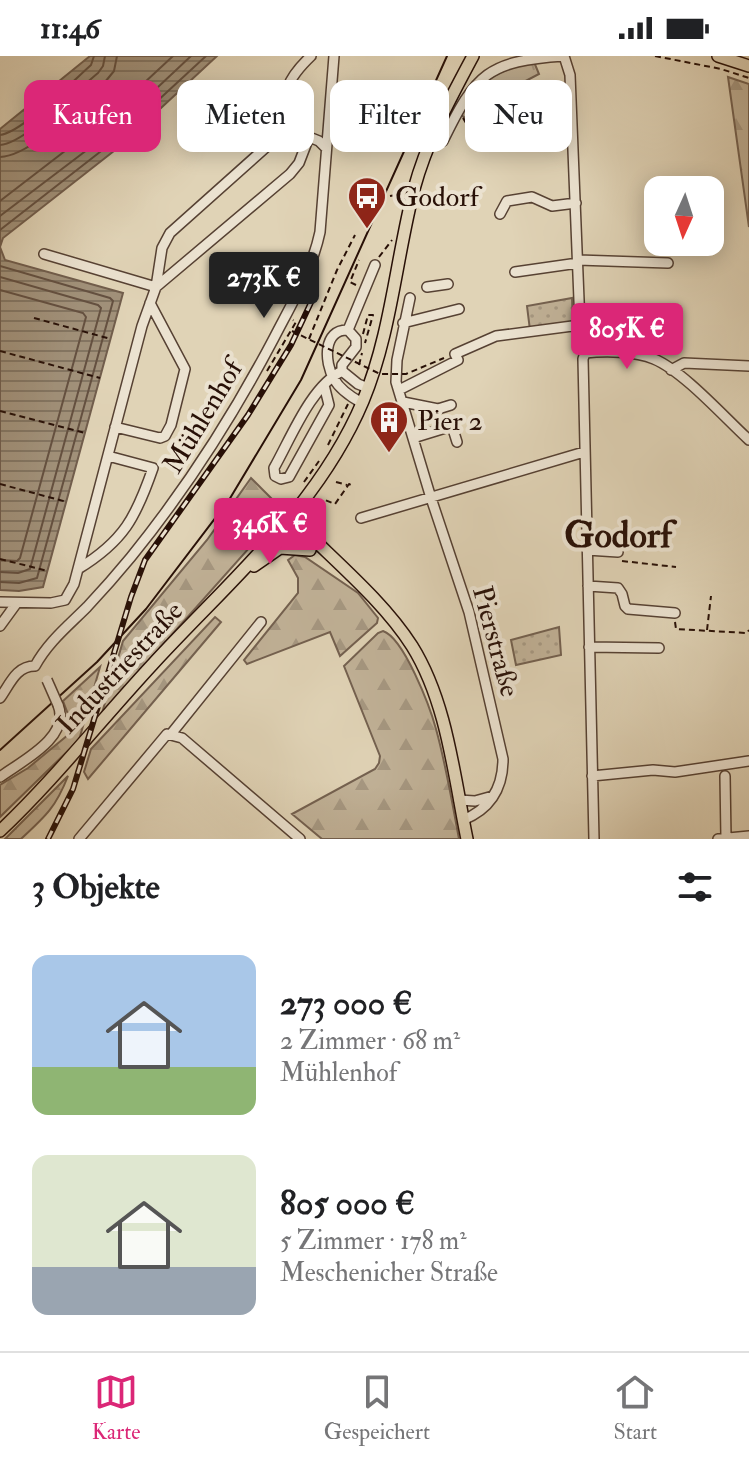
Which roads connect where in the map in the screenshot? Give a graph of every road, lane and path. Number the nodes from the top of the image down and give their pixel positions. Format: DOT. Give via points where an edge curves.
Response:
graph roads {
  1 [pos="311,56"];
  2 [pos="334,56"];
  3 [pos="473,56"];
  4 [pos="564,56"];
  5 [pos="655,56"];
  6 [pos="718,56"];
  7 [pos="749,66"];
  8 [pos="749,78"];
  9 [pos="292,80"];
  10 [pos="465,115"];
  11 [pos="459,116"];
  12 [pos="465,124"];
  13 [pos="449,132"];
  14 [pos="314,139"];
  15 [pos="326,148"];
  16 [pos="261,152"];
  17 [pos="303,152"];
  18 [pos="403,194"];
  19 [pos="390,196"];
  20 [pos="576,203"];
  21 [pos="500,214"];
  22 [pos="355,235"];
  23 [pos="44,254"];
  24 [pos="390,255"];
  25 [pos="361,259"];
  26 [pos="578,262"];
  27 [pos="668,263"];
  28 [pos="375,265"];
  29 [pos="515,272"];
  30 [pos="350,282"];
  31 [pos="448,284"];
  32 [pos="156,287"];
  33 [pos="427,287"];
  34 [pos="410,298"];
  35 [pos="150,303"];
  36 [pos="459,309"];
  37 [pos="378,317"];
  38 [pos="34,318"];
  39 [pos="291,319"];
  40 [pos="403,323"];
  41 [pos="580,325"];
  42 [pos="348,330"];
  43 [pos="292,331"];
  44 [pos="374,331"];
  45 [pos="363,335"];
  46 [pos="111,339"];
  47 [pos="309,339"];
  48 [pos="0,351"];
  49 [pos="585,353"];
  50 [pos="444,358"];
  51 [pos="367,359"];
  52 [pos="359,365"];
  53 [pos="749,366"];
  54 [pos="671,370"];
  55 [pos="342,371"];
  56 [pos="332,376"];
  57 [pos="264,377"];
  58 [pos="100,378"];
  59 [pos="324,385"];
  60 [pos="363,386"];
  61 [pos="399,390"];
  62 [pos="357,400"];
  63 [pos="403,402"];
  64 [pos="451,405"];
  65 [pos="0,411"];
  66 [pos="115,427"];
  67 [pos="85,433"];
  68 [pos="413,438"];
  69 [pos="749,440"];
  70 [pos="457,442"];
  71 [pos="326,450"];
  72 [pos="584,452"];
  73 [pos="108,456"];
  74 [pos="318,461"];
  75 [pos="336,482"];
  76 [pos="0,484"];
  77 [pos="302,484"];
  78 [pos="348,485"];
  79 [pos="353,486"];
  80 [pos="431,498"];
  81 [pos="316,500"];
  82 [pos="67,502"];
  83 [pos="291,517"];
  84 [pos="361,518"];
  85 [pos="282,528"];
  86 [pos="310,550"];
  87 [pos="587,550"];
  88 [pos="618,552"];
  89 [pos="0,559"];
  90 [pos="676,567"];
  91 [pos="78,569"];
  92 [pos="48,571"];
  93 [pos="349,575"];
  94 [pos="233,580"];
  95 [pos="588,586"];
  96 [pos="711,596"];
  97 [pos="0,602"];
  98 [pos="16,604"];
  99 [pos="675,613"];
  100 [pos="261,622"];
  101 [pos="0,626"];
  102 [pos="707,630"];
  103 [pos="749,630"];
  104 [pos="589,647"];
  105 [pos="659,648"];
  106 [pos="35,666"];
  107 [pos="0,698"];
  108 [pos="171,734"];
  109 [pos="749,761"];
  110 [pos="592,776"];
  111 [pos="725,776"];
  112 [pos="0,777"];
  113 [pos="493,796"];
  114 [pos="459,800"];
  115 [pos="463,820"];
  116 [pos="0,831"];
  117 [pos="749,836"];
  118 [pos="726,838"];
  119 [pos="79,839"];
  120 [pos="300,839"];
  121 [pos="467,839"];
  122 [pos="594,839"];
  123 [pos="718,839"];
  1 -- 9 [label="street"];
  2 -- 15 [label="street, Mühlenhof"];
  3 -- 60 [label="main road, Industriestraße" via="445,106 415,187 380,351"];
  4 -- 11 [label="street" via="496,68 470,90"];
  4 -- 20 [label="street" via="570,75"];
  5 -- 8 [label="path"];
  6 -- 7 [label="main road"];
  10 -- 11 [label="path"];
  11 -- 12 [label="path"];
  11 -- 13 [label="street"];
  14 -- 15 [label="street"];
  15 -- 106 [label="street, Mühlenhof" via="315,256 242,397 191,480"];
  16 -- 32 [label="street" via="170,233"];
  17 -- 32 [label="street" via="290,174"];
  18 -- 19 [label="path"];
  20 -- 21 [label="street" via="552,206 532,197 507,201"];
  20 -- 26 [label="street"];
  22 -- 47 [label="path"];
  23 -- 32 [label="street"];
  24 -- 28 [label="path" via="393,239"];
  25 -- 30 [label="path"];
  26 -- 27 [label="street"];
  26 -- 29 [label="street"];
  26 -- 41 [label="street"];
  28 -- 42 [label="street"];
  31 -- 33 [label="street"];
  32 -- 35 [label="street"];
  34 -- 40 [label="street, Pierstraße"];
  35 -- 66 [label="street"];
  35 -- 66 [label="street" via="185,369 171,425 160,438"];
  36 -- 40 [label="street"];
  37 -- 44 [label="path"];
  38 -- 46 [label="path"];
  39 -- 43 [label="path" via="296,322"];
  40 -- 61 [label="street, Pierstraße" via="395,372"];
  41 -- 49 [label="street"];
  41 -- 61 [label="street" via="496,336 455,354 458,360"];
  42 -- 55 [label="street" via="356,347"];
  42 -- 56 [label="street" via="338,330 328,342"];
  43 -- 47 [label="path, bridge"];
  43 -- 57 [label="path"];
  45 -- 52 [label="path" via="368,315 373,315"];
  47 -- 52 [label="path, bridge"];
  48 -- 58 [label="path"];
  49 -- 54 [label="street" via="644,356"];
  49 -- 72 [label="street"];
  50 -- 52 [label="path, bridge" via="397,375"];
  51 -- 60 [label="path"];
  53 -- 54 [label="street" via="684,363"];
  54 -- 69 [label="street"];
  55 -- 56 [label="street"];
  55 -- 60 [label="street"];
  56 -- 59 [label="street"];
  56 -- 62 [label="street"];
  59 -- 59 [label="street" via="274,468 281,479 289,477 329,406"];
  60 -- 62 [label="main road, Industriestraße"];
  61 -- 63 [label="street, Pierstraße"];
  62 -- 71 [label="path"];
  62 -- 83 [label="main road, Industriestraße" via="325,474"];
  63 -- 64 [label="street" via="438,409"];
  63 -- 68 [label="street, Pierstraße"];
  65 -- 67 [label="path"];
  66 -- 73 [label="street"];
  68 -- 70 [label="street" via="452,426"];
  68 -- 80 [label="street, Pierstraße"];
  72 -- 80 [label="street"];
  72 -- 87 [label="street"];
  73 -- 91 [label="street"];
  73 -- 91 [label="street" via="153,468 127,529"];
  74 -- 77 [label="path"];
  75 -- 78 [label="path"];
  76 -- 82 [label="path"];
  78 -- 79 [label="path"];
  78 -- 81 [label="path" via="335,504"];
  80 -- 84 [label="street"];
  80 -- 113 [label="street, Pierstraße" via="469,612 503,759"];
  83 -- 85 [label="main road, Industriestraße"];
  83 -- 93 [label="main road"];
  85 -- 86 [label="main road"];
  85 -- 94 [label="main road, Industriestraße"];
  86 -- 93 [label="main road"];
  86 -- 94 [label="main road" via="274,550"];
  87 -- 88 [label="street"];
  87 -- 95 [label="street"];
  88 -- 90 [label="path" via="618,560"];
  89 -- 92 [label="path"];
  91 -- 98 [label="street" via="65,600"];
  93 -- 114 [label="main road" via="390,616 428,676"];
  94 -- 116 [label="main road, Industriestraße"];
  95 -- 99 [label="street" via="618,588 628,609"];
  95 -- 104 [label="street"];
  96 -- 102 [label="path"];
  97 -- 98 [label="street"];
  98 -- 101 [label="street"];
  99 -- 102 [label="path" via="676,629"];
  100 -- 108 [label="street"];
  102 -- 103 [label="path"];
  104 -- 105 [label="street"];
  104 -- 110 [label="street"];
  106 -- 107 [label="street, Mühlenhof" via="17,672"];
  106 -- 112 [label="street, bridge" via="58,705 59,727 48,742"];
  108 -- 119 [label="street" via="163,737"];
  108 -- 120 [label="street"];
  109 -- 110 [label="street"];
  110 -- 122 [label="street"];
  111 -- 118 [label="street"];
  113 -- 114 [label="street"];
  113 -- 115 [label="street"];
  114 -- 115 [label="main road"];
  115 -- 121 [label="main road"];
  117 -- 118 [label="street"];
  118 -- 123 [label="street"];
}
